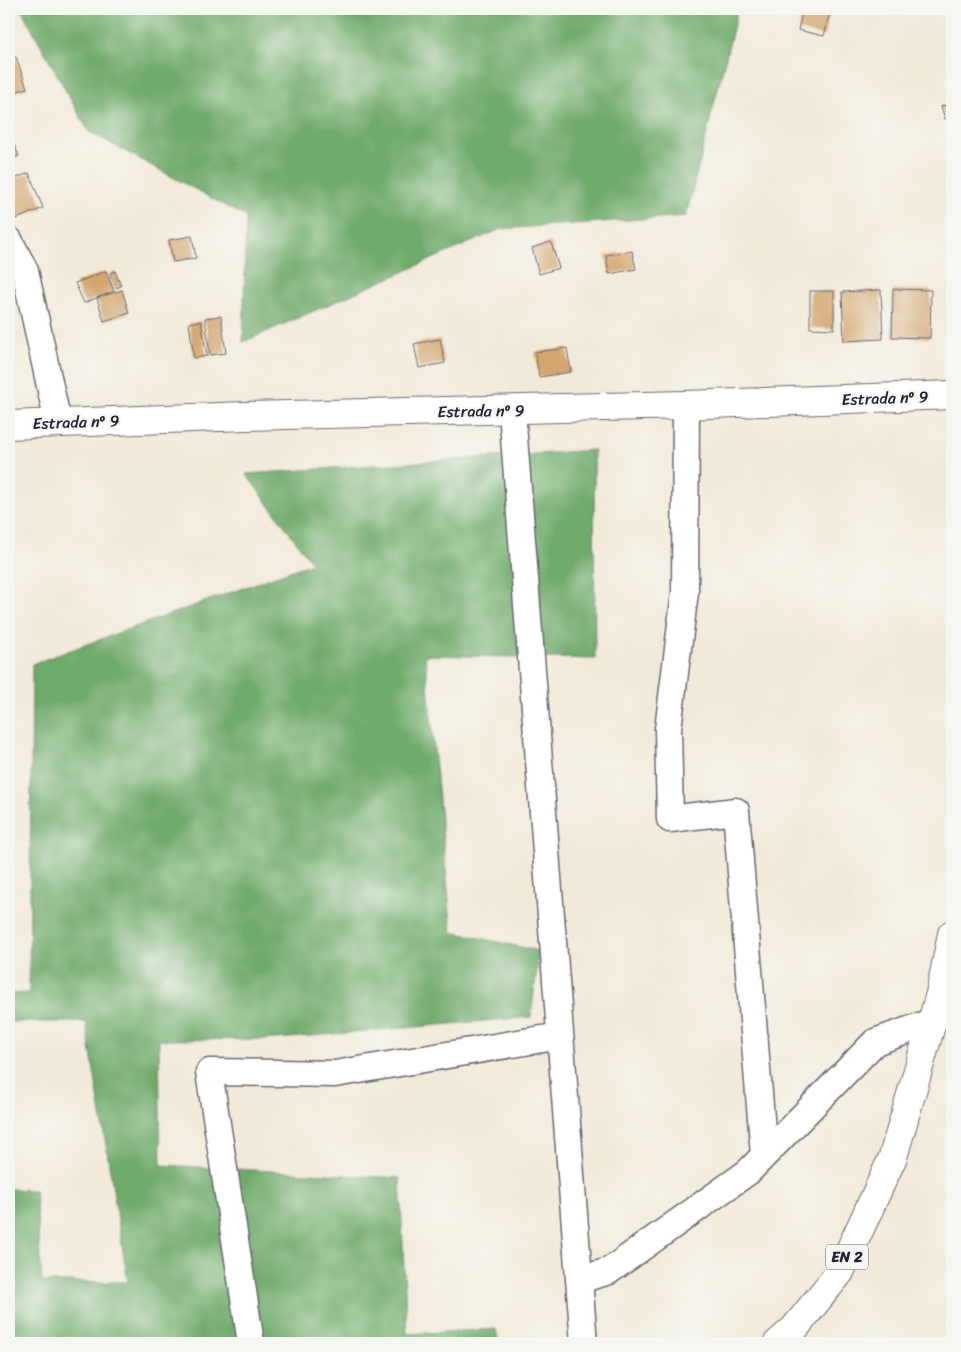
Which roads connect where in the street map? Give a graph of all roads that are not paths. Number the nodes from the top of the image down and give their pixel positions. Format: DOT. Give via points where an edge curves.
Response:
graph roads {
  1 [pos="9,240"];
  2 [pos="952,395"];
  3 [pos="686,406"];
  4 [pos="512,411"];
  5 [pos="58,423"];
  6 [pos="9,425"];
  7 [pos="952,934"];
  8 [pos="946,993"];
  9 [pos="931,1022"];
  10 [pos="560,1036"];
  11 [pos="764,1156"];
  12 [pos="579,1280"];
  13 [pos="251,1343"];
  14 [pos="584,1343"];
  15 [pos="778,1343"];
  1 -- 5 [label="street" via="25,271"];
  2 -- 3 [label="main road, Estrada nº 9"];
  3 -- 4 [label="main road, Estrada nº 9"];
  3 -- 11 [label="street" via="685,592 668,729 670,819 736,811"];
  4 -- 5 [label="main road, Estrada nº 9"];
  4 -- 10 [label="street"];
  5 -- 6 [label="main road, Estrada nº 9"];
  7 -- 8 [label="main road, EN 2"];
  8 -- 9 [label="main road, EN 2"];
  9 -- 11 [label="street" via="875,1042"];
  9 -- 15 [label="main road, EN 2" via="893,1157 840,1272 794,1329"];
  10 -- 12 [label="street"];
  10 -- 13 [label="street" via="335,1074 209,1072"];
  11 -- 12 [label="street" via="748,1172 609,1271"];
  12 -- 14 [label="street"];
}
